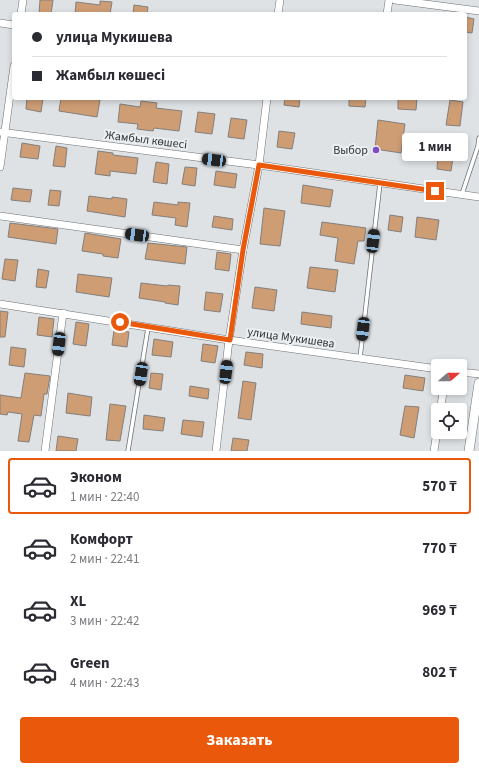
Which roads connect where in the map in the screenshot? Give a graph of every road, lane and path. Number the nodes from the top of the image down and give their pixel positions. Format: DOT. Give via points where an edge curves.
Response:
graph roads {
  1 [pos="23,0"];
  2 [pos="280,0"];
  3 [pos="389,0"];
  4 [pos="395,0"];
  5 [pos="479,11"];
  6 [pos="21,12"];
  7 [pos="278,12"];
  8 [pos="386,12"];
  9 [pos="0,24"];
  10 [pos="12,26"];
  11 [pos="12,77"];
  12 [pos="267,100"];
  13 [pos="2,132"];
  14 [pos="479,138"];
  15 [pos="259,165"];
  16 [pos="0,166"];
  17 [pos="380,183"];
  18 [pos="462,195"];
  19 [pos="479,197"];
  20 [pos="0,216"];
  21 [pos="243,250"];
  22 [pos="0,304"];
  23 [pos="63,313"];
  24 [pos="148,327"];
  25 [pos="230,340"];
  26 [pos="360,358"];
  27 [pos="431,368"];
  28 [pos="467,373"];
  29 [pos="479,374"];
  30 [pos="479,388"];
  31 [pos="436,439"];
  32 [pos="45,451"];
  33 [pos="128,451"];
  34 [pos="216,451"];
  35 [pos="434,451"];
  36 [pos="469,451"];
  1 -- 6 [label="street"];
  2 -- 7 [label="street"];
  3 -- 8 [label="street"];
  4 -- 5 [label="street"];
  9 -- 10 [label="street"];
  11 -- 13 [label="street"];
  12 -- 15 [label="street"];
  13 -- 15 [label="street, Жамбыл көшесі"];
  13 -- 16 [label="street"];
  14 -- 18 [label="lane"];
  15 -- 17 [label="street, Жамбыл көшесі"];
  15 -- 21 [label="street"];
  17 -- 18 [label="street, Жамбыл көшесі"];
  17 -- 26 [label="lane"];
  18 -- 19 [label="street, Жамбыл көшесі"];
  20 -- 21 [label="street"];
  21 -- 25 [label="street"];
  22 -- 23 [label="street, улица Мукишева"];
  23 -- 24 [label="street, улица Мукишева"];
  23 -- 32 [label="street"];
  24 -- 25 [label="street, улица Мукишева"];
  24 -- 33 [label="lane"];
  25 -- 26 [label="street, улица Мукишева"];
  25 -- 34 [label="street"];
  26 -- 27 [label="street, улица Мукишева"];
  28 -- 29 [label="street"];
  30 -- 36 [label="street"];
  31 -- 35 [label="street"];
}
